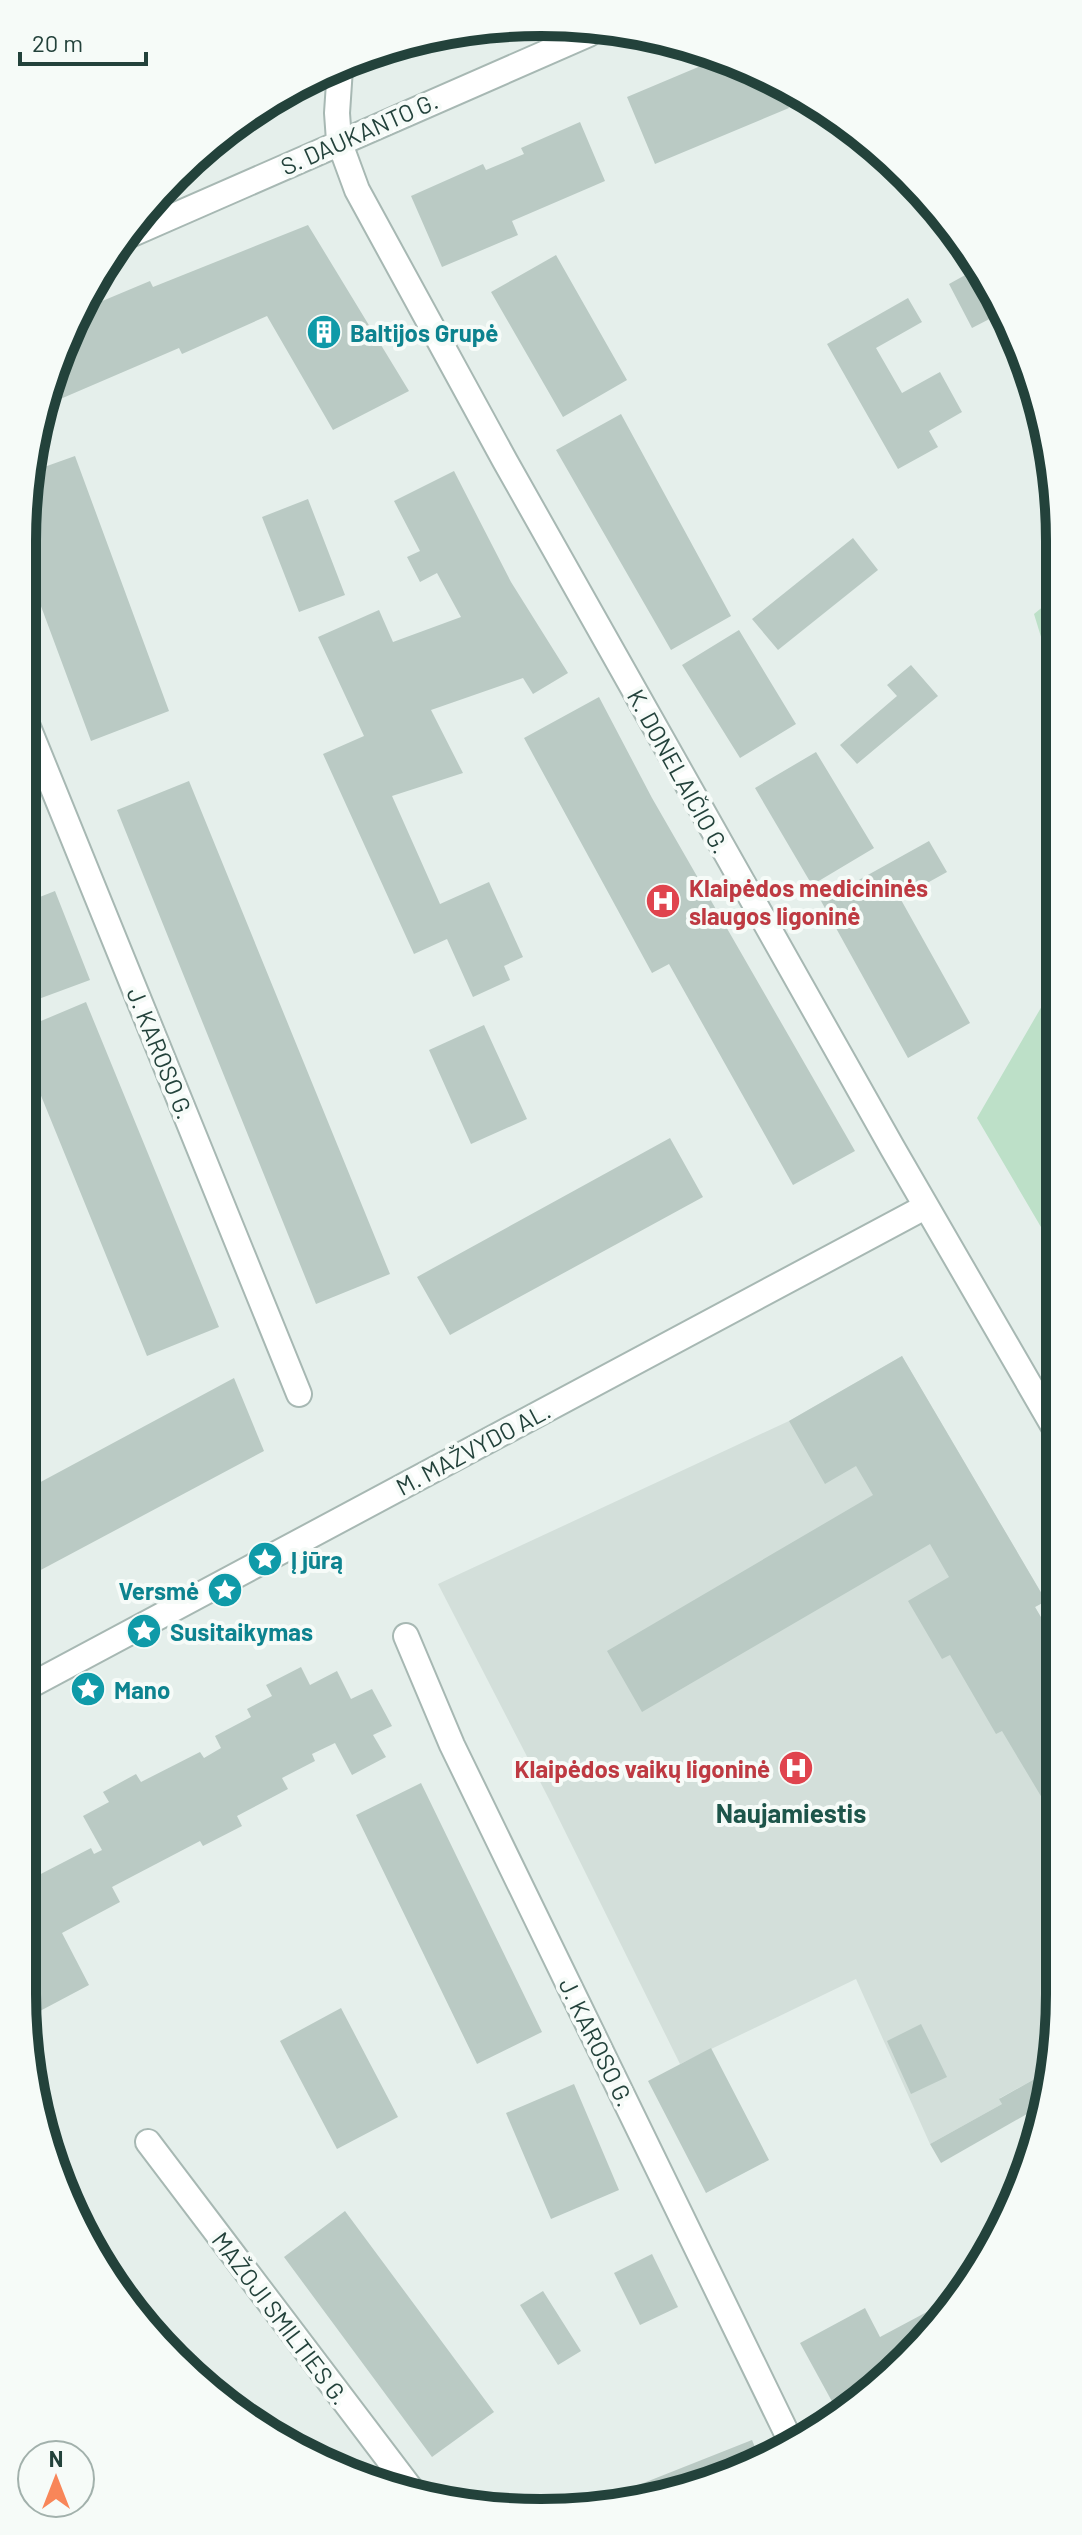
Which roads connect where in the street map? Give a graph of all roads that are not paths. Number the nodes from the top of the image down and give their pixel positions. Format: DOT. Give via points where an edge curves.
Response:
graph roads {
  1 [pos="581,38"];
  2 [pos="339,78"];
  3 [pos="339,141"];
  4 [pos="144,229"];
  5 [pos="36,746"];
  6 [pos="925,1207"];
  7 [pos="299,1394"];
  8 [pos="1046,1414"];
  9 [pos="406,1636"];
  10 [pos="36,1683"];
  11 [pos="148,2142"];
  12 [pos="787,2435"];
  13 [pos="404,2480"];
  1 -- 3 [label="street, S. DAUKANTO G."];
  2 -- 3 [label="street, K. DONELAIČIO G."];
  3 -- 4 [label="street, S. DAUKANTO G."];
  3 -- 6 [label="street, K. DONELAIČIO G." via="357,190 498,448"];
  5 -- 7 [label="street, J. KAROSO G."];
  6 -- 8 [label="street, K. DONELAIČIO G."];
  6 -- 10 [label="street, M. MAŽVYDO AL."];
  9 -- 12 [label="street, J. KAROSO G." via="452,1745"];
  11 -- 13 [label="street, MAŽOJI SMILTIES G."];
}
